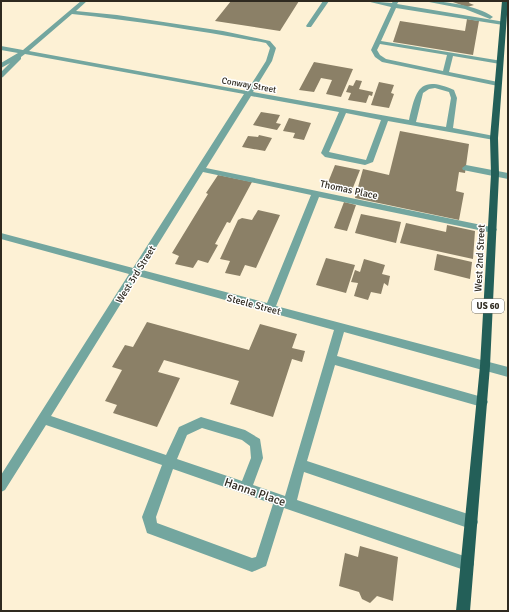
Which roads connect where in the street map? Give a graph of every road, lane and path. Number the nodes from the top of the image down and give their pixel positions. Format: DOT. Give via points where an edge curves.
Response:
graph roads {
  1 [pos="84,1"];
  2 [pos="326,1"];
  3 [pos="369,1"];
  4 [pos="427,1"];
  5 [pos="505,1"];
  6 [pos="395,4"];
  7 [pos="416,10"];
  8 [pos="71,12"];
  9 [pos="417,17"];
  10 [pos="460,17"];
  11 [pos="503,22"];
  12 [pos="456,23"];
  13 [pos="309,26"];
  14 [pos="378,42"];
  15 [pos="1,48"];
  16 [pos="24,52"];
  17 [pos="450,54"];
  18 [pos="503,59"];
  19 [pos="1,66"];
  20 [pos="445,74"];
  21 [pos="1,76"];
  22 [pos="498,84"];
  23 [pos="248,94"];
  24 [pos="343,111"];
  25 [pos="385,118"];
  26 [pos="412,123"];
  27 [pos="449,130"];
  28 [pos="494,138"];
  29 [pos="466,168"];
  30 [pos="200,169"];
  31 [pos="495,174"];
  32 [pos="508,176"];
  33 [pos="316,193"];
  34 [pos="492,230"];
  35 [pos="1,236"];
  36 [pos="135,273"];
  37 [pos="270,308"];
  38 [pos="340,327"];
  39 [pos="331,359"];
  40 [pos="485,366"];
  41 [pos="508,372"];
  42 [pos="482,402"];
  43 [pos="43,419"];
  44 [pos="169,463"];
  45 [pos="301,465"];
  46 [pos="1,486"];
  47 [pos="245,488"];
  48 [pos="285,502"];
  49 [pos="471,522"];
  50 [pos="467,564"];
  51 [pos="463,611"];
  1 -- 8 [label="street"];
  2 -- 13 [label="street"];
  3 -- 6 [label="street"];
  4 -- 11 [label="street" via="471,10"];
  5 -- 11 [label="main road, West 2nd Street / US 60"];
  6 -- 7 [label="street"];
  6 -- 14 [label="street"];
  7 -- 9 [label="street"];
  7 -- 10 [label="street"];
  8 -- 16 [label="street"];
  8 -- 23 [label="street, West 3rd Street" via="223,33 268,42 273,48 269,61"];
  10 -- 11 [label="street"];
  10 -- 12 [label="street"];
  11 -- 18 [label="main road, West 2nd Street / US 60"];
  14 -- 17 [label="street"];
  14 -- 20 [label="street" via="374,50 384,61"];
  15 -- 16 [label="street, Conway Street"];
  16 -- 19 [label="street"];
  16 -- 21 [label="street"];
  16 -- 23 [label="street, Conway Street"];
  17 -- 18 [label="street"];
  17 -- 20 [label="street"];
  18 -- 22 [label="main road, West 2nd Street / US 60"];
  20 -- 22 [label="street"];
  22 -- 28 [label="main road, West 2nd Street / US 60"];
  23 -- 24 [label="street, Conway Street"];
  23 -- 30 [label="street, West 3rd Street"];
  24 -- 25 [label="street, Conway Street"];
  24 -- 25 [label="street" via="325,153 328,156 365,163 369,162"];
  25 -- 26 [label="street, Conway Street"];
  26 -- 27 [label="street, Conway Street"];
  26 -- 27 [label="street" via="420,92 427,86 436,86 452,91 454,98"];
  27 -- 28 [label="street, Conway Street"];
  28 -- 31 [label="main road, West 2nd Street / US 60"];
  29 -- 31 [label="street"];
  30 -- 33 [label="street, Thomas Place"];
  30 -- 36 [label="street, West 3rd Street"];
  31 -- 32 [label="street"];
  31 -- 34 [label="main road, West 2nd Street / US 60"];
  33 -- 34 [label="street, Thomas Place"];
  33 -- 37 [label="street"];
  34 -- 40 [label="main road, West 2nd Street / US 60"];
  35 -- 36 [label="street, Steele Street"];
  36 -- 37 [label="street, Steele Street"];
  36 -- 43 [label="street, West 3rd Street"];
  37 -- 38 [label="street, Steele Street"];
  38 -- 39 [label="street"];
  38 -- 40 [label="street, Steele Street"];
  39 -- 42 [label="street"];
  39 -- 45 [label="street"];
  40 -- 41 [label="street, Steele Street"];
  40 -- 42 [label="main road, West 2nd Street / US 60"];
  42 -- 49 [label="main road, West 2nd Street / US 60"];
  43 -- 44 [label="street, Hanna Place"];
  43 -- 46 [label="street, West 3rd Street"];
  44 -- 47 [label="street, Hanna Place"];
  44 -- 47 [label="street" via="183,431 201,422 245,436 256,443 257,458"];
  44 -- 48 [label="street" via="149,518 152,528 252,565 261,561"];
  45 -- 48 [label="street"];
  45 -- 49 [label="street"];
  47 -- 48 [label="street, Hanna Place"];
  48 -- 50 [label="street, Hanna Place"];
  49 -- 50 [label="main road, West 2nd Street / US 60"];
  50 -- 51 [label="main road, West 2nd Street / US 60"];
}
